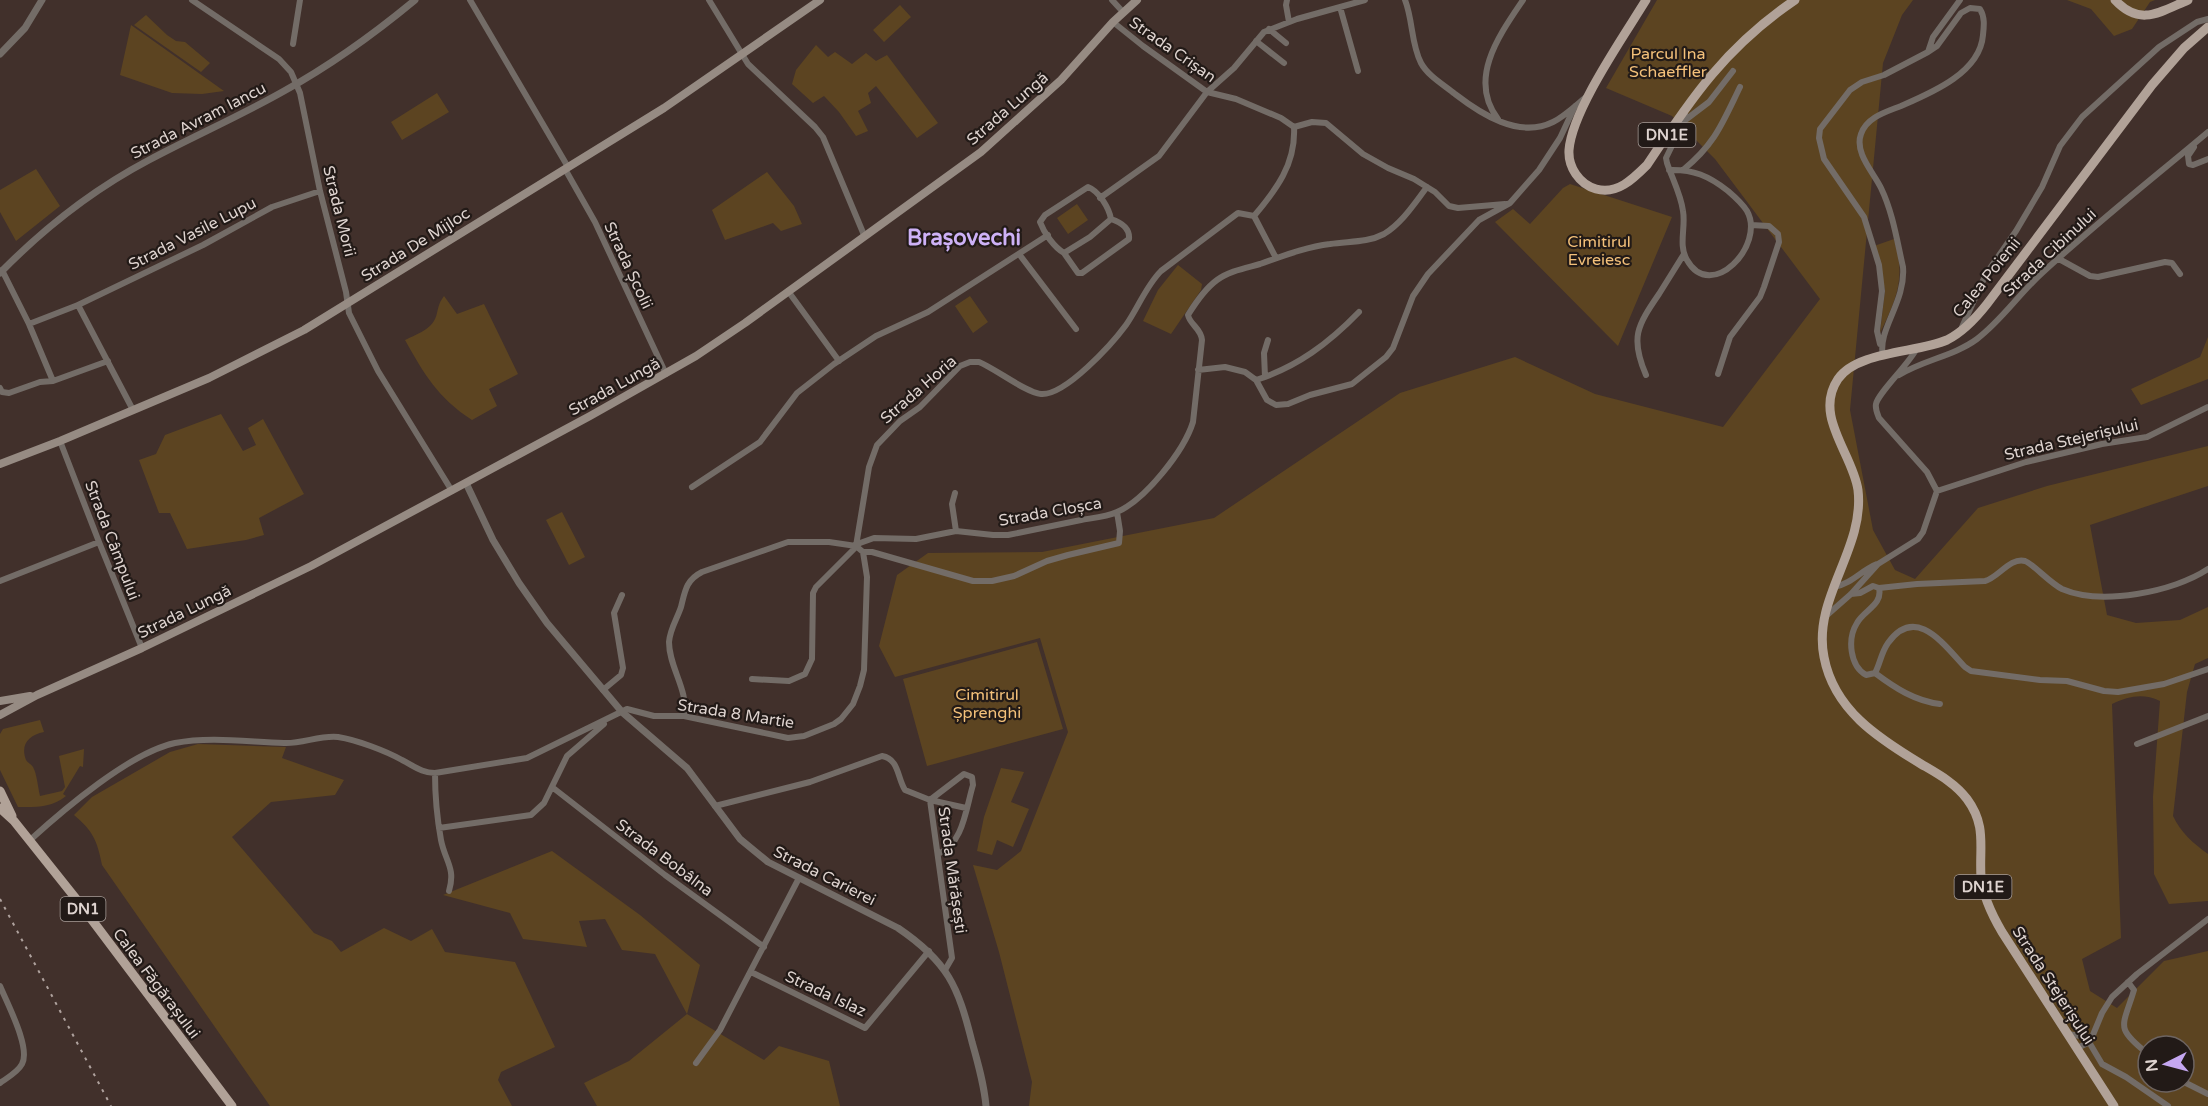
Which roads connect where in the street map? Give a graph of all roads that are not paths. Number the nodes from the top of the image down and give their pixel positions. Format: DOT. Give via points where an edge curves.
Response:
graph roads {
  1 [pos="42,0"];
  2 [pos="300,0"];
  3 [pos="415,0"];
  4 [pos="470,0"];
  5 [pos="709,0"];
  6 [pos="820,0"];
  7 [pos="1112,0"];
  8 [pos="1137,0"];
  9 [pos="1287,0"];
  10 [pos="1365,0"];
  11 [pos="1405,0"];
  12 [pos="1523,0"];
  13 [pos="1646,0"];
  14 [pos="1795,0"];
  15 [pos="1960,0"];
  16 [pos="2115,0"];
  17 [pos="2188,0"];
  18 [pos="194,1"];
  19 [pos="1340,7"];
  20 [pos="1123,12"];
  21 [pos="2208,20"];
  22 [pos="1113,22"];
  23 [pos="1289,22"];
  24 [pos="2208,27"];
  25 [pos="1269,29"];
  26 [pos="1256,41"];
  27 [pos="293,44"];
  28 [pos="1286,44"];
  29 [pos="1928,52"];
  30 [pos="0,54"];
  31 [pos="741,56"];
  32 [pos="1284,63"];
  33 [pos="1358,71"];
  34 [pos="1733,71"];
  35 [pos="297,84"];
  36 [pos="1740,87"];
  37 [pos="1207,92"];
  38 [pos="1579,108"];
  39 [pos="1685,110"];
  40 [pos="1499,121"];
  41 [pos="1684,121"];
  42 [pos="1294,127"];
  43 [pos="2208,132"];
  44 [pos="2197,142"];
  45 [pos="2208,159"];
  46 [pos="566,168"];
  47 [pos="1669,170"];
  48 [pos="1683,170"];
  49 [pos="1427,187"];
  50 [pos="320,191"];
  51 [pos="1100,198"];
  52 [pos="1508,204"];
  53 [pos="1254,216"];
  54 [pos="1110,219"];
  55 [pos="1751,225"];
  56 [pos="864,235"];
  57 [pos="1048,236"];
  58 [pos="1064,253"];
  59 [pos="1019,254"];
  60 [pos="1684,254"];
  61 [pos="1276,258"];
  62 [pos="2059,259"];
  63 [pos="1,271"];
  64 [pos="2180,274"];
  65 [pos="788,291"];
  66 [pos="347,303"];
  67 [pos="78,305"];
  68 [pos="1359,312"];
  69 [pos="29,324"];
  70 [pos="1076,329"];
  71 [pos="1960,332"];
  72 [pos="1268,340"];
  73 [pos="1880,344"];
  74 [pos="1917,348"];
  75 [pos="1882,356"];
  76 [pos="108,360"];
  77 [pos="839,361"];
  78 [pos="1198,370"];
  79 [pos="666,374"];
  80 [pos="1718,374"];
  81 [pos="1646,375"];
  82 [pos="1899,375"];
  83 [pos="1265,377"];
  84 [pos="1256,380"];
  85 [pos="53,381"];
  86 [pos="1,390"];
  87 [pos="2208,407"];
  88 [pos="133,410"];
  89 [pos="60,441"];
  90 [pos="0,464"];
  91 [pos="466,483"];
  92 [pos="692,487"];
  93 [pos="452,491"];
  94 [pos="1937,491"];
  95 [pos="955,493"];
  96 [pos="1117,512"];
  97 [pos="956,531"];
  98 [pos="99,543"];
  99 [pos="856,546"];
  100 [pos="863,552"];
  101 [pos="1878,564"];
  102 [pos="2208,569"];
  103 [pos="0,580"];
  104 [pos="1834,587"];
  105 [pos="1879,588"];
  106 [pos="622,594"];
  107 [pos="1851,594"];
  108 [pos="1824,617"];
  109 [pos="142,648"];
  110 [pos="2208,669"];
  111 [pos="1875,673"];
  112 [pos="752,679"];
  113 [pos="603,690"];
  114 [pos="37,695"];
  115 [pos="0,701"];
  116 [pos="1940,704"];
  117 [pos="622,712"];
  118 [pos="0,715"];
  119 [pos="684,716"];
  120 [pos="2208,716"];
  121 [pos="612,718"];
  122 [pos="2138,744"];
  123 [pos="435,773"];
  124 [pos="552,787"];
  125 [pos="0,791"];
  126 [pos="930,800"];
  127 [pos="716,806"];
  128 [pos="0,808"];
  129 [pos="966,808"];
  130 [pos="14,821"];
  131 [pos="439,828"];
  132 [pos="29,841"];
  133 [pos="938,854"];
  134 [pos="799,878"];
  135 [pos="449,891"];
  136 [pos="2208,919"];
  137 [pos="764,947"];
  138 [pos="928,951"];
  139 [pos="945,970"];
  140 [pos="751,972"];
  141 [pos="2128,982"];
  142 [pos="0,986"];
  143 [pos="2068,1034"];
  144 [pos="2090,1042"];
  145 [pos="2136,1044"];
  146 [pos="2077,1048"];
  147 [pos="696,1062"];
  148 [pos="0,1083"];
  149 [pos="232,1106"];
  150 [pos="986,1106"];
  151 [pos="2114,1106"];
  152 [pos="2168,1106"];
  1 -- 30 [label="street" via="25,28"];
  2 -- 27 [label="street"];
  3 -- 35 [label="street, Strada Avram Iancu" via="354,48"];
  4 -- 46 [label="street, Strada Școlii"];
  5 -- 31 [label="street"];
  6 -- 31 [label="main road, Strada De Mijloc"];
  7 -- 20 [label="street"];
  8 -- 20 [label="main road, Strada Lungă"];
  9 -- 23 [label="street"];
  10 -- 19 [label="street"];
  11 -- 40 [label="street" via="1425,69 1467,103"];
  12 -- 40 [label="street" via="1491,51 1486,70 1491,105"];
  13 -- 38 [label="main road, DN1E"];
  14 -- 39 [label="main road, DN1E" via="1740,43 1713,71"];
  15 -- 29 [label="street" via="1933,37"];
  16 -- 17 [label="main road" via="2132,14 2147,16"];
  18 -- 35 [label="street, Strada Morii" via="279,59"];
  19 -- 23 [label="street"];
  19 -- 33 [label="street"];
  20 -- 22 [label="main road, Strada Lungă"];
  21 -- 71 [label="street" via="2198,22 2159,47 2082,117 2060,146 2016,231 1986,274"];
  22 -- 37 [label="street, Strada Crișan"];
  22 -- 56 [label="main road, Strada Lungă" via="1061,80 1003,134"];
  23 -- 25 [label="street"];
  24 -- 71 [label="main road, Calea Poienii / DN1E" via="2152,85 1987,304"];
  25 -- 26 [label="street"];
  25 -- 28 [label="street"];
  26 -- 32 [label="street"];
  26 -- 37 [label="street"];
  29 -- 73 [label="street" via="1850,90 1820,129 1824,159 1867,227 1882,282 1877,331"];
  29 -- 73 [label="street" via="1938,45 1961,13 1970,8 1980,9 1984,15 1982,46 1970,64 1943,86 1878,115 1861,134 1863,156 1888,204 1904,278"];
  31 -- 46 [label="main road, Strada De Mijloc"];
  31 -- 56 [label="street" via="823,137"];
  34 -- 41 [label="street" via="1709,102"];
  35 -- 50 [label="street, Strada Morii"];
  35 -- 63 [label="street, Strada Avram Iancu" via="147,160 53,223"];
  36 -- 48 [label="street" via="1714,140"];
  37 -- 42 [label="street, Strada Crișan" via="1245,103"];
  37 -- 51 [label="street" via="1159,156"];
  38 -- 39 [label="main road, DN1E" via="1569,150 1572,165 1585,184 1610,190 1638,175"];
  38 -- 40 [label="street" via="1544,125 1517,126"];
  38 -- 52 [label="street" via="1548,159"];
  39 -- 41 [label="street"];
  41 -- 47 [label="street" via="1668,152"];
  42 -- 49 [label="street" via="1326,123 1363,154"];
  42 -- 53 [label="street" via="1287,171"];
  43 -- 44 [label="street, Strada Cibinului"];
  44 -- 45 [label="street" via="2188,156 2189,164"];
  44 -- 62 [label="street, Strada Cibinului"];
  46 -- 66 [label="main road, Strada De Mijloc"];
  46 -- 79 [label="street, Strada Școlii"];
  47 -- 48 [label="street"];
  47 -- 60 [label="street" via="1683,211"];
  48 -- 55 [label="street" via="1711,178 1742,203"];
  49 -- 52 [label="street" via="1454,207"];
  49 -- 61 [label="street, Strada Cloșca" via="1406,215 1382,235"];
  50 -- 66 [label="street, Strada Morii"];
  50 -- 67 [label="street, Strada Vasile Lupu" via="272,207"];
  51 -- 54 [label="street"];
  51 -- 57 [label="street" via="1092,188 1083,189 1045,215 1040,222"];
  52 -- 84 [label="street" via="1479,220 1421,283 1397,342 1386,357 1347,387 1276,405 1268,400"];
  53 -- 61 [label="street"];
  53 -- 99 [label="street, Strada Horia" via="1238,213 1161,271 1123,329 1077,377 1060,389 1039,394 979,363 960,366 877,445 869,467"];
  54 -- 58 [label="street"];
  54 -- 58 [label="street" via="1122,223 1129,239 1082,273"];
  55 -- 60 [label="street" via="1744,250 1724,272 1699,272"];
  55 -- 80 [label="street" via="1769,226 1778,234 1779,242 1760,297 1730,337"];
  56 -- 65 [label="main road, Strada Lungă"];
  57 -- 58 [label="street"];
  57 -- 59 [label="street"];
  59 -- 70 [label="street"];
  59 -- 77 [label="street" via="928,312 882,333"];
  60 -- 81 [label="street" via="1641,321 1638,349"];
  61 -- 78 [label="street, Strada Cloșca" via="1219,278 1189,313 1202,336"];
  62 -- 64 [label="street" via="2090,276 2165,261 2172,263"];
  62 -- 82 [label="street, Strada Cibinului" via="1977,339"];
  63 -- 69 [label="street"];
  65 -- 77 [label="street"];
  65 -- 79 [label="main road, Strada Lungă"];
  66 -- 88 [label="main road, Strada De Mijloc" via="262,352"];
  66 -- 93 [label="street, Strada Morii" via="378,371"];
  67 -- 69 [label="street, Strada Vasile Lupu"];
  67 -- 76 [label="street"];
  68 -- 83 [label="street" via="1319,349"];
  69 -- 85 [label="street"];
  71 -- 74 [label="main road, Calea Poienii / DN1E"];
  72 -- 83 [label="street"];
  73 -- 75 [label="street"];
  74 -- 75 [label="main road, Calea Poienii / DN1E"];
  74 -- 82 [label="street"];
  75 -- 104 [label="main road, Calea Poienii / DN1E" via="1859,363 1842,374 1831,398 1830,417 1854,473 1859,506"];
  76 -- 85 [label="street"];
  76 -- 88 [label="street"];
  77 -- 92 [label="street" via="797,393 760,442"];
  78 -- 84 [label="street" via="1235,368"];
  78 -- 96 [label="street, Strada Cloșca" via="1193,422 1182,447 1148,487"];
  79 -- 91 [label="main road, Strada Lungă"];
  82 -- 94 [label="street" via="1877,400 1876,411"];
  83 -- 84 [label="street"];
  85 -- 86 [label="street" via="9,393"];
  87 -- 94 [label="street, Strada Stejerișului" via="2147,437 2026,462"];
  88 -- 89 [label="main road, Strada De Mijloc"];
  89 -- 90 [label="main road, Strada De Mijloc"];
  89 -- 98 [label="street, Strada Câmpului"];
  91 -- 93 [label="main road, Strada Lungă"];
  91 -- 113 [label="street, Strada Carierei" via="519,583"];
  93 -- 109 [label="main road, Strada Lungă" via="311,566"];
  94 -- 101 [label="street" via="1918,539"];
  95 -- 97 [label="street" via="952,504"];
  96 -- 97 [label="street, Strada Cloșca" via="1004,535"];
  96 -- 100 [label="street" via="1119,543 1047,561 992,581 973,581"];
  97 -- 99 [label="street, Strada Cloșca" via="916,539 874,538"];
  98 -- 103 [label="street"];
  98 -- 109 [label="street, Strada Câmpului"];
  99 -- 100 [label="street"];
  99 -- 112 [label="street" via="813,593 812,659 805,674 789,681"];
  99 -- 119 [label="street" via="788,542 702,572 689,581 669,645 685,698"];
  100 -- 119 [label="street, Strada 8 Martie" via="868,594 864,670 857,696 842,719 804,736 788,738"];
  101 -- 104 [label="street" via="1864,570 1852,582"];
  101 -- 107 [label="street"];
  102 -- 105 [label="street" via="2163,588 2093,597 2056,586 2025,561 2015,562 1985,581"];
  104 -- 108 [label="main road, Calea Poienii / DN1E"];
  105 -- 107 [label="street" via="1871,586"];
  105 -- 111 [label="street" via="1876,604 1857,623 1851,642 1858,669 1866,675"];
  106 -- 113 [label="street" via="614,613 624,668"];
  107 -- 108 [label="street"];
  108 -- 143 [label="main road, Strada Stejerișului / DN1E" via="1822,637 1827,668 1836,691 1852,714 1873,733 1958,788 1977,814 1982,839 1981,878 1989,908"];
  109 -- 114 [label="main road, Strada Lungă"];
  110 -- 111 [label="street" via="2164,684 2104,691 2067,681 1971,670 1934,635 1923,628 1908,627 1893,636"];
  111 -- 116 [label="street" via="1917,699"];
  113 -- 117 [label="street, Strada Carierei"];
  114 -- 115 [label="main road, Strada Lungă"];
  114 -- 118 [label="main road, Strada Lungă"];
  117 -- 119 [label="street, Strada 8 Martie" via="632,709 654,716"];
  117 -- 121 [label="street"];
  117 -- 127 [label="street, Strada Carierei" via="678,758"];
  120 -- 122 [label="street"];
  121 -- 123 [label="street" via="527,758"];
  121 -- 124 [label="street" via="573,749"];
  123 -- 131 [label="street"];
  123 -- 132 [label="street" via="340,738 295,743 184,741 163,746 127,765"];
  124 -- 131 [label="street" via="544,803 531,815"];
  124 -- 137 [label="street, Strada Bobâlna"];
  125 -- 130 [label="main road, Calea Făgărașului / DN1"];
  126 -- 127 [label="street, Strada Mărășești" via="905,790 894,762 882,756 810,782"];
  126 -- 129 [label="street"];
  126 -- 129 [label="street" via="967,774 973,781"];
  126 -- 133 [label="street, Strada Mărășești"];
  127 -- 134 [label="street, Strada Carierei" via="740,839 758,855"];
  128 -- 130 [label="main road, Calea Făgărașului / DN1"];
  129 -- 133 [label="street" via="956,841"];
  130 -- 132 [label="main road, Calea Făgărașului / DN1"];
  131 -- 135 [label="street" via="452,874"];
  132 -- 149 [label="main road, Calea Făgărașului / DN1"];
  133 -- 139 [label="street, Strada Mărășești" via="952,958"];
  134 -- 137 [label="street"];
  134 -- 138 [label="street, Strada Carierei" via="892,925"];
  136 -- 141 [label="street"];
  137 -- 140 [label="street"];
  138 -- 139 [label="street, Strada Carierei"];
  138 -- 140 [label="street, Strada Islaz" via="865,1028"];
  139 -- 150 [label="street, Strada Carierei" via="962,1002"];
  140 -- 147 [label="street" via="720,1030"];
  141 -- 144 [label="street" via="2112,997"];
  141 -- 145 [label="street" via="2134,990 2123,1029"];
  142 -- 148 [label="street" via="21,1037 23,1052 22,1064"];
  143 -- 144 [label="street" via="2086,1037"];
  143 -- 146 [label="main road, Strada Stejerișului / DN1E"];
  144 -- 146 [label="street"];
  144 -- 152 [label="street" via="2102,1064"];
  146 -- 151 [label="main road, Strada Stejerișului / DN1E"];
}
